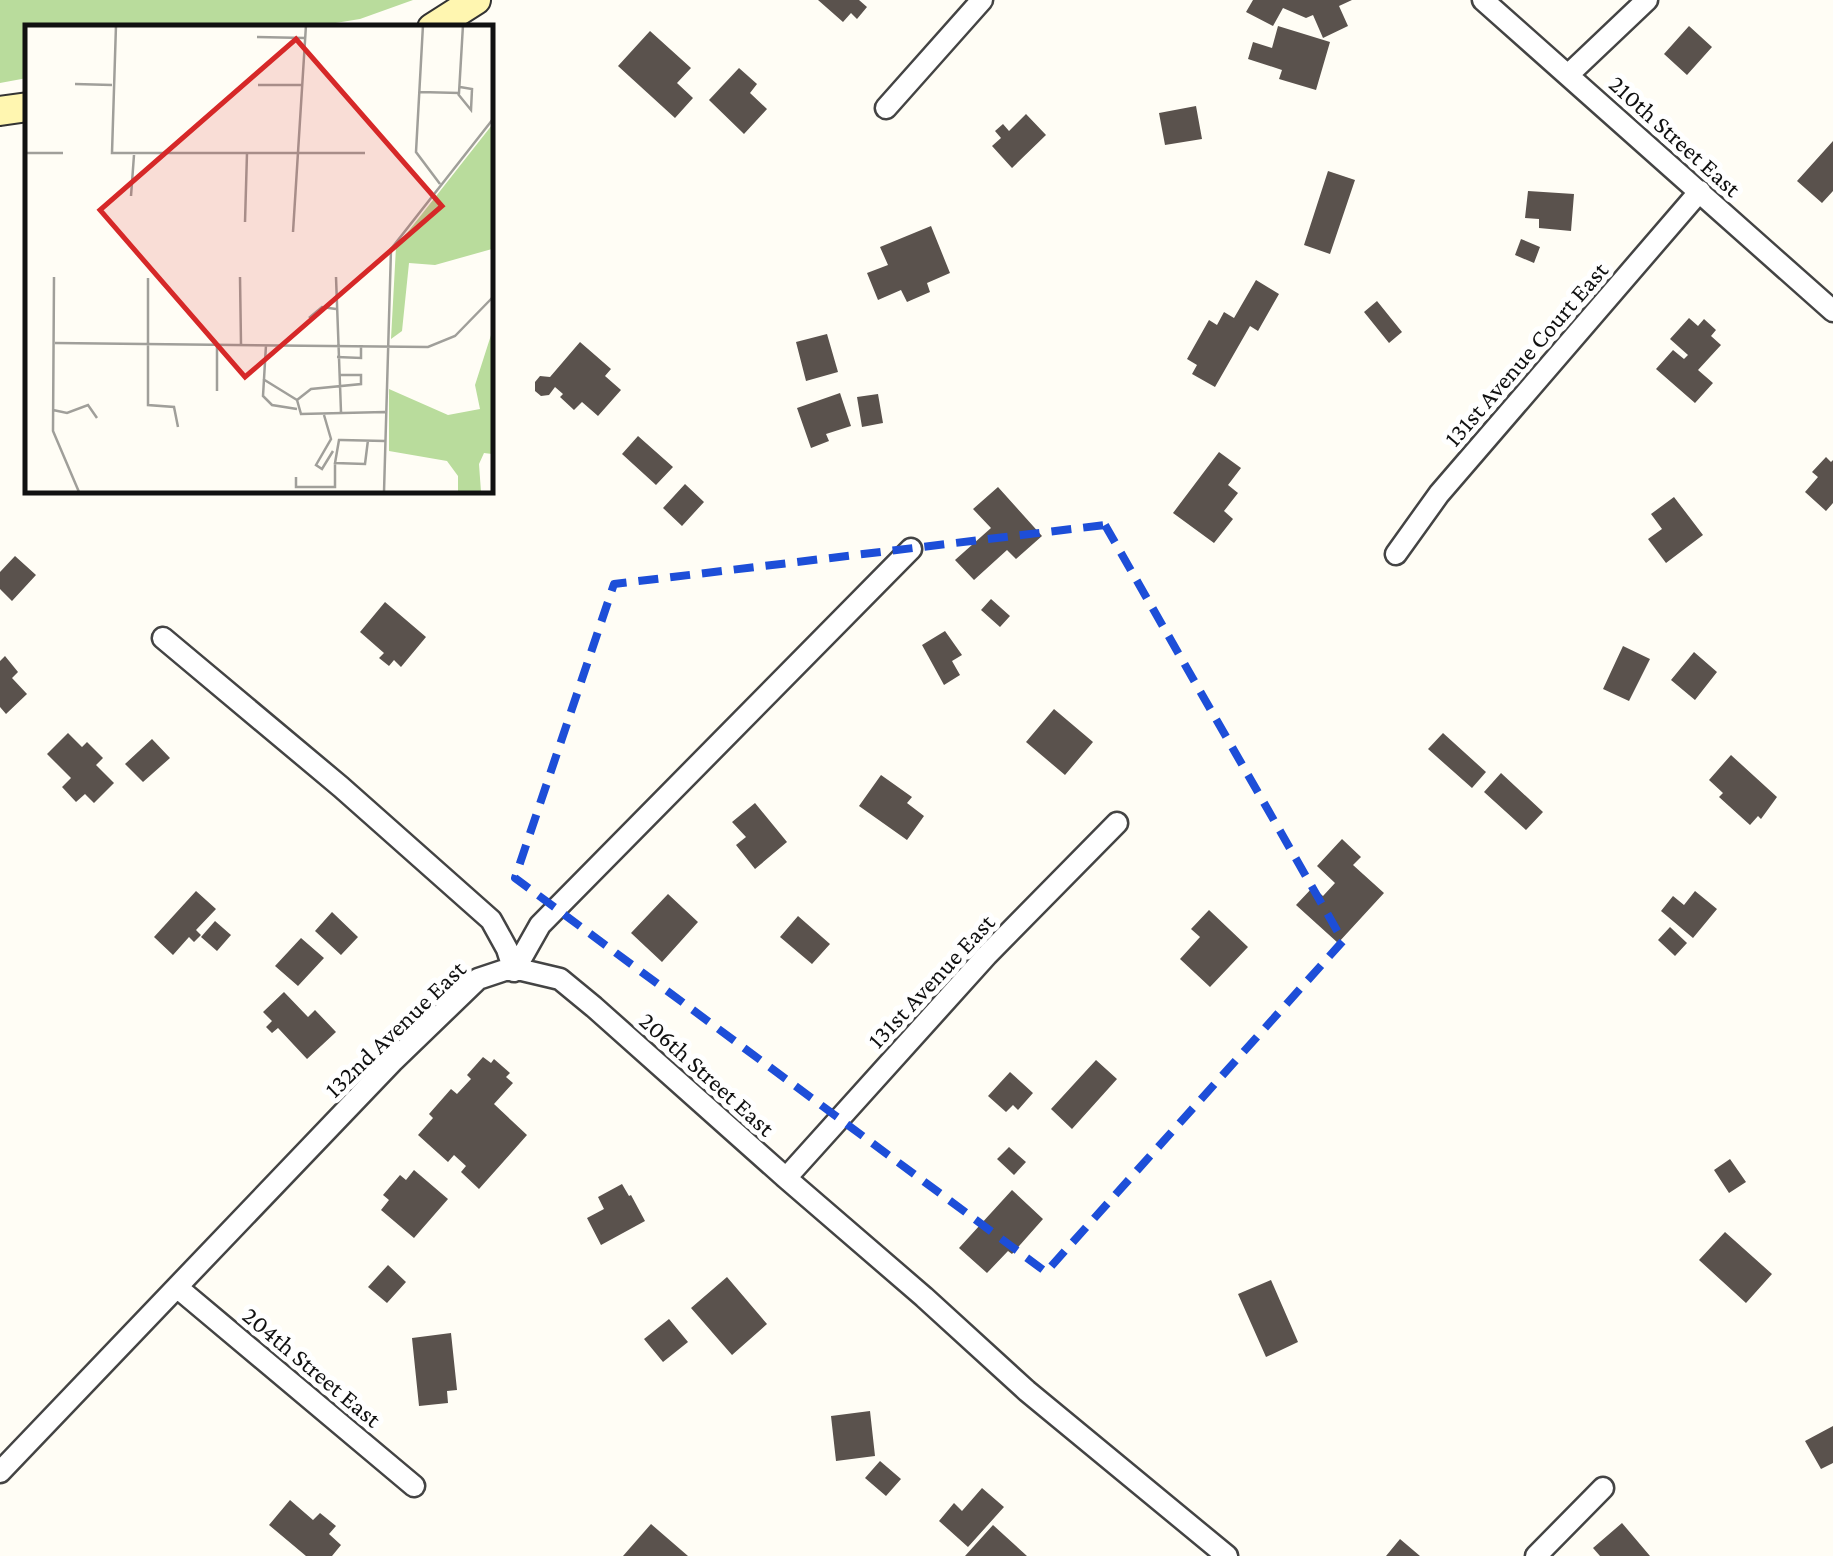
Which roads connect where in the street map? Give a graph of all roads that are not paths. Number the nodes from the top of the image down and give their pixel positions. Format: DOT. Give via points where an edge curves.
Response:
graph roads {
  1 [pos="476,0"];
  2 [pos="982,0"];
  3 [pos="1483,0"];
  4 [pos="1647,0"];
  5 [pos="437,25"];
  6 [pos="1568,75"];
  7 [pos="25,107"];
  8 [pos="886,108"];
  9 [pos="0,111"];
  10 [pos="1700,191"];
  11 [pos="1830,303"];
  12 [pos="911,549"];
  13 [pos="1396,554"];
  14 [pos="163,638"];
  15 [pos="1118,823"];
  16 [pos="514,971"];
  17 [pos="786,1178"];
  18 [pos="178,1288"];
  19 [pos="0,1472"];
  20 [pos="414,1486"];
  21 [pos="1603,1488"];
  22 [pos="1226,1556"];
  23 [pos="1536,1556"];
  1 -- 5 [label="main road"];
  2 -- 8 [label="street"];
  3 -- 6 [label="street, 210th Street East"];
  4 -- 6 [label="street"];
  6 -- 10 [label="street, 210th Street East"];
  7 -- 9 [label="main road"];
  10 -- 11 [label="street, 210th Street East"];
  10 -- 13 [label="street, 131st Avenue Court East" via="1439,494"];
  12 -- 16 [label="street" via="540,925"];
  14 -- 16 [label="street" via="491,920"];
  15 -- 17 [label="street, 131st Avenue East" via="987,955"];
  16 -- 17 [label="street, 206th Street East" via="560,980"];
  16 -- 18 [label="street, 132nd Avenue East" via="478,979 450,1005"];
  17 -- 22 [label="street, 206th Street East"];
  18 -- 19 [label="street, 132nd Avenue East"];
  18 -- 20 [label="street, 204th Street East"];
  21 -- 23 [label="street"];
}
